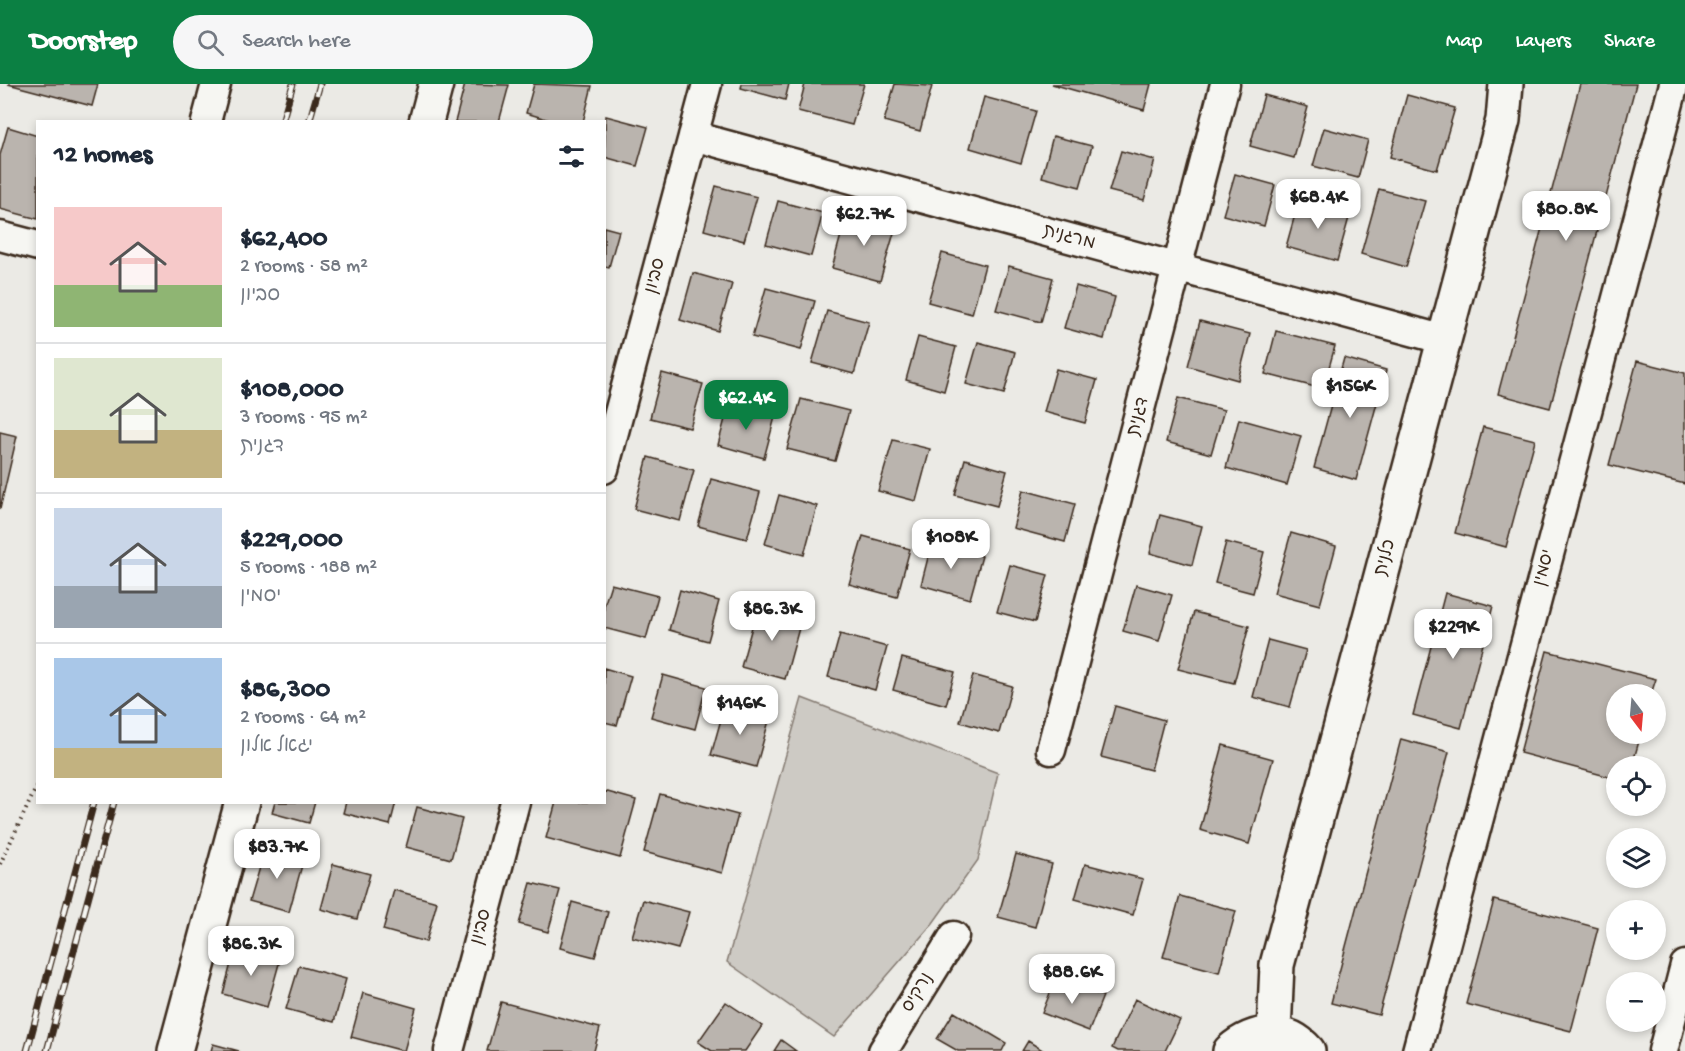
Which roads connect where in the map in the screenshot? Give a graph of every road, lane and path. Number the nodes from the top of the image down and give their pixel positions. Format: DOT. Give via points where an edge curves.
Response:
graph roads {
  1 [pos="216,84"];
  2 [pos="436,84"];
  3 [pos="707,84"];
  4 [pos="1226,84"];
  5 [pos="1506,84"];
  6 [pos="1674,84"];
  7 [pos="207,120"];
  8 [pos="427,120"];
  9 [pos="693,136"];
  10 [pos="0,236"];
  11 [pos="36,245"];
  12 [pos="1178,268"];
  13 [pos="1445,340"];
  14 [pos="606,462"];
  15 [pos="1051,750"];
  16 [pos="36,788"];
  17 [pos="241,804"];
  18 [pos="514,804"];
  19 [pos="0,864"];
  20 [pos="954,936"];
  21 [pos="1685,965"];
  22 [pos="1274,1033"];
  23 [pos="175,1051"];
  24 [pos="449,1051"];
  25 [pos="883,1051"];
  26 [pos="1230,1051"];
  27 [pos="1308,1051"];
  28 [pos="1417,1051"];
  29 [pos="1663,1051"];
  1 -- 7 [label="street"];
  2 -- 8 [label="street"];
  3 -- 9 [label="street, סביון"];
  4 -- 12 [label="street, דגנית"];
  5 -- 13 [label="street, כלנית" via="1503,120"];
  6 -- 28 [label="street, יסמין"];
  9 -- 12 [label="street, מרגנית"];
  9 -- 14 [label="street, סביון"];
  10 -- 11 [label="street"];
  12 -- 13 [label="street, מרגנית"];
  12 -- 15 [label="street, דגנית"];
  13 -- 22 [label="street, כלנית" via="1277,965"];
  16 -- 19 [label="path"];
  17 -- 23 [label="street"];
  18 -- 24 [label="street, סביון"];
  20 -- 25 [label="street, נרקיס"];
  21 -- 29 [label="street"];
  22 -- 26 [label="street" via="1250,1037"];
  22 -- 27 [label="street" via="1291,1038"];
}
